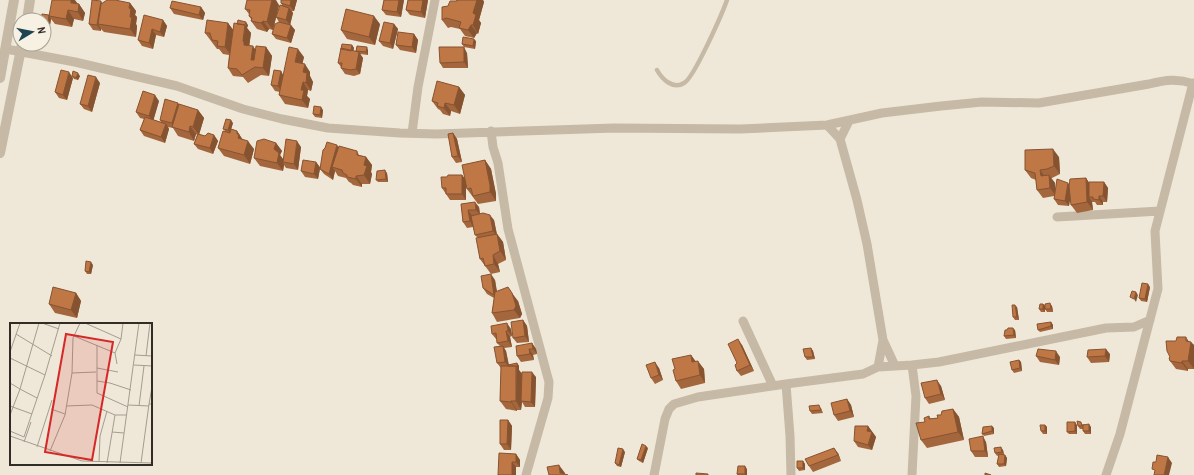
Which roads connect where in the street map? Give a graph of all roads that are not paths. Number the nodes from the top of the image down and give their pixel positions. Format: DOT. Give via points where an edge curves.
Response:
graph roads {
  1 [pos="14,0"];
  2 [pos="30,0"];
  3 [pos="435,0"];
  4 [pos="727,0"];
  5 [pos="28,12"];
  6 [pos="6,49"];
  7 [pos="12,49"];
  8 [pos="21,52"];
  9 [pos="37,52"];
  10 [pos="656,70"];
  11 [pos="0,78"];
  12 [pos="1193,83"];
  13 [pos="849,121"];
  14 [pos="827,124"];
  15 [pos="491,131"];
  16 [pos="412,133"];
  17 [pos="840,139"];
  18 [pos="0,153"];
  19 [pos="1160,211"];
  20 [pos="1057,217"];
  21 [pos="1150,320"];
  22 [pos="743,321"];
  23 [pos="1134,327"];
  24 [pos="1144,338"];
  25 [pos="883,340"];
  26 [pos="912,365"];
  27 [pos="894,366"];
  28 [pos="878,367"];
  29 [pos="786,384"];
  30 [pos="773,386"];
  31 [pos="526,475"];
  32 [pos="654,475"];
  33 [pos="791,475"];
  34 [pos="912,475"];
  35 [pos="1106,475"];
  1 -- 6 [label="street"];
  2 -- 5 [label="street"];
  3 -- 16 [label="street"];
  4 -- 10 [label="lane" via="688,80 683,84 671,84 663,80"];
  6 -- 7 [label="street"];
  6 -- 11 [label="street"];
  8 -- 18 [label="street"];
  9 -- 16 [label="street" via="177,86 243,109 282,119 328,128"];
  12 -- 13 [label="street" via="1167,79 1039,102 982,102 941,106 882,113"];
  12 -- 19 [label="street"];
  13 -- 14 [label="street"];
  13 -- 17 [label="street"];
  14 -- 15 [label="street" via="740,129 615,128"];
  14 -- 17 [label="street"];
  15 -- 16 [label="street"];
  15 -- 31 [label="street" via="508,229 549,382 548,398"];
  17 -- 25 [label="street" via="867,244"];
  19 -- 20 [label="street"];
  19 -- 21 [label="street" via="1155,231 1158,289"];
  21 -- 23 [label="street"];
  21 -- 24 [label="street"];
  22 -- 30 [label="street"];
  23 -- 24 [label="street"];
  23 -- 26 [label="street" via="1106,328 939,362"];
  24 -- 35 [label="street" via="1120,434"];
  25 -- 27 [label="street"];
  25 -- 28 [label="street"];
  26 -- 27 [label="street"];
  26 -- 34 [label="street" via="916,396"];
  27 -- 28 [label="street"];
  28 -- 29 [label="street" via="863,374"];
  29 -- 30 [label="street"];
  29 -- 33 [label="street"];
  30 -- 32 [label="street" via="698,397 674,404 665,419"];
}
